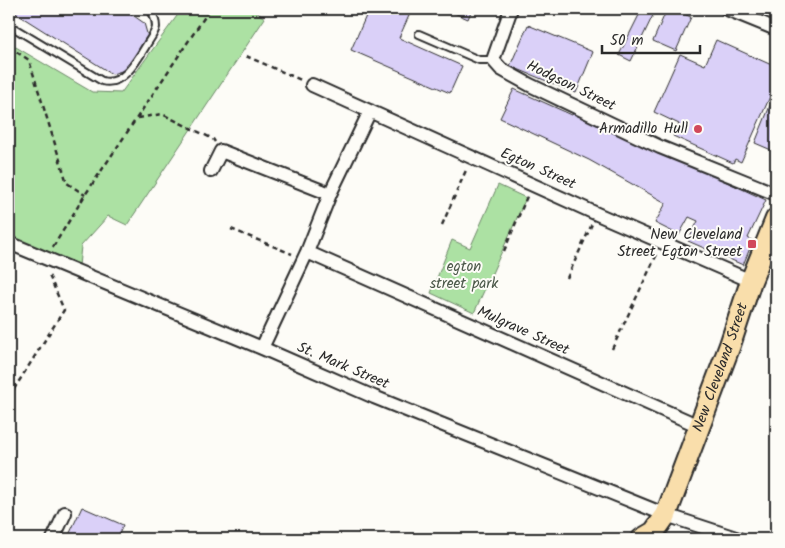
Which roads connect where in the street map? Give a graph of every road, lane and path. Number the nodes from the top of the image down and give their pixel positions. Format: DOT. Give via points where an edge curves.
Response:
graph roads {
  1 [pos="150,9"];
  2 [pos="210,9"];
  3 [pos="511,9"];
  4 [pos="727,9"];
  5 [pos="9,25"];
  6 [pos="776,30"];
  7 [pos="419,34"];
  8 [pos="9,47"];
  9 [pos="246,56"];
  10 [pos="493,60"];
  11 [pos="312,85"];
  12 [pos="370,111"];
  13 [pos="136,119"];
  14 [pos="221,151"];
  15 [pos="472,158"];
  16 [pos="211,171"];
  17 [pos="533,184"];
  18 [pos="330,194"];
  19 [pos="776,194"];
  20 [pos="85,195"];
  21 [pos="597,214"];
  22 [pos="776,220"];
  23 [pos="442,225"];
  24 [pos="230,229"];
  25 [pos="663,241"];
  26 [pos="9,246"];
  27 [pos="504,250"];
  28 [pos="305,256"];
  29 [pos="46,259"];
  30 [pos="567,278"];
  31 [pos="752,281"];
  32 [pos="262,348"];
  33 [pos="612,349"];
  34 [pos="9,397"];
  35 [pos="699,426"];
  36 [pos="65,514"];
  37 [pos="666,515"];
  38 [pos="707,534"];
  39 [pos="53,539"];
  40 [pos="642,539"];
  41 [pos="739,539"];
  1 -- 5 [label="lane" via="156,22 154,32 130,70 107,83"];
  2 -- 13 [label="path"];
  3 -- 10 [label="street"];
  4 -- 6 [label="street"];
  7 -- 10 [label="lane" via="479,60"];
  8 -- 20 [label="path" via="29,60 68,183"];
  9 -- 11 [label="path"];
  10 -- 19 [label="street, Hodgson Street" via="501,69 530,85 660,147"];
  11 -- 12 [label="street, Egton Street"];
  12 -- 15 [label="street, Egton Street"];
  12 -- 18 [label="street"];
  13 -- 14 [label="path" via="162,114 213,139"];
  13 -- 20 [label="path"];
  14 -- 16 [label="street"];
  14 -- 18 [label="street"];
  15 -- 17 [label="street, Egton Street"];
  15 -- 23 [label="path"];
  17 -- 21 [label="street, Egton Street"];
  17 -- 27 [label="path"];
  18 -- 28 [label="street"];
  20 -- 29 [label="path"];
  21 -- 25 [label="street, Egton Street"];
  21 -- 30 [label="path"];
  22 -- 31 [label="main road, New Cleveland Street"];
  24 -- 28 [label="path"];
  25 -- 31 [label="street, Egton Street"];
  25 -- 33 [label="path"];
  26 -- 29 [label="street, St. Mark Street"];
  28 -- 32 [label="street"];
  28 -- 35 [label="street, Mulgrave Street"];
  29 -- 32 [label="street, St. Mark Street"];
  29 -- 34 [label="path" via="46,269 64,310"];
  31 -- 35 [label="main road, New Cleveland Street"];
  32 -- 37 [label="street, St. Mark Street"];
  35 -- 37 [label="main road, New Cleveland Street"];
  36 -- 39 [label="street"];
  37 -- 38 [label="street, St. Mark Street"];
  37 -- 40 [label="main road, New Cleveland Street" via="654,532"];
  38 -- 41 [label="street, St. Mark Street"];
}
